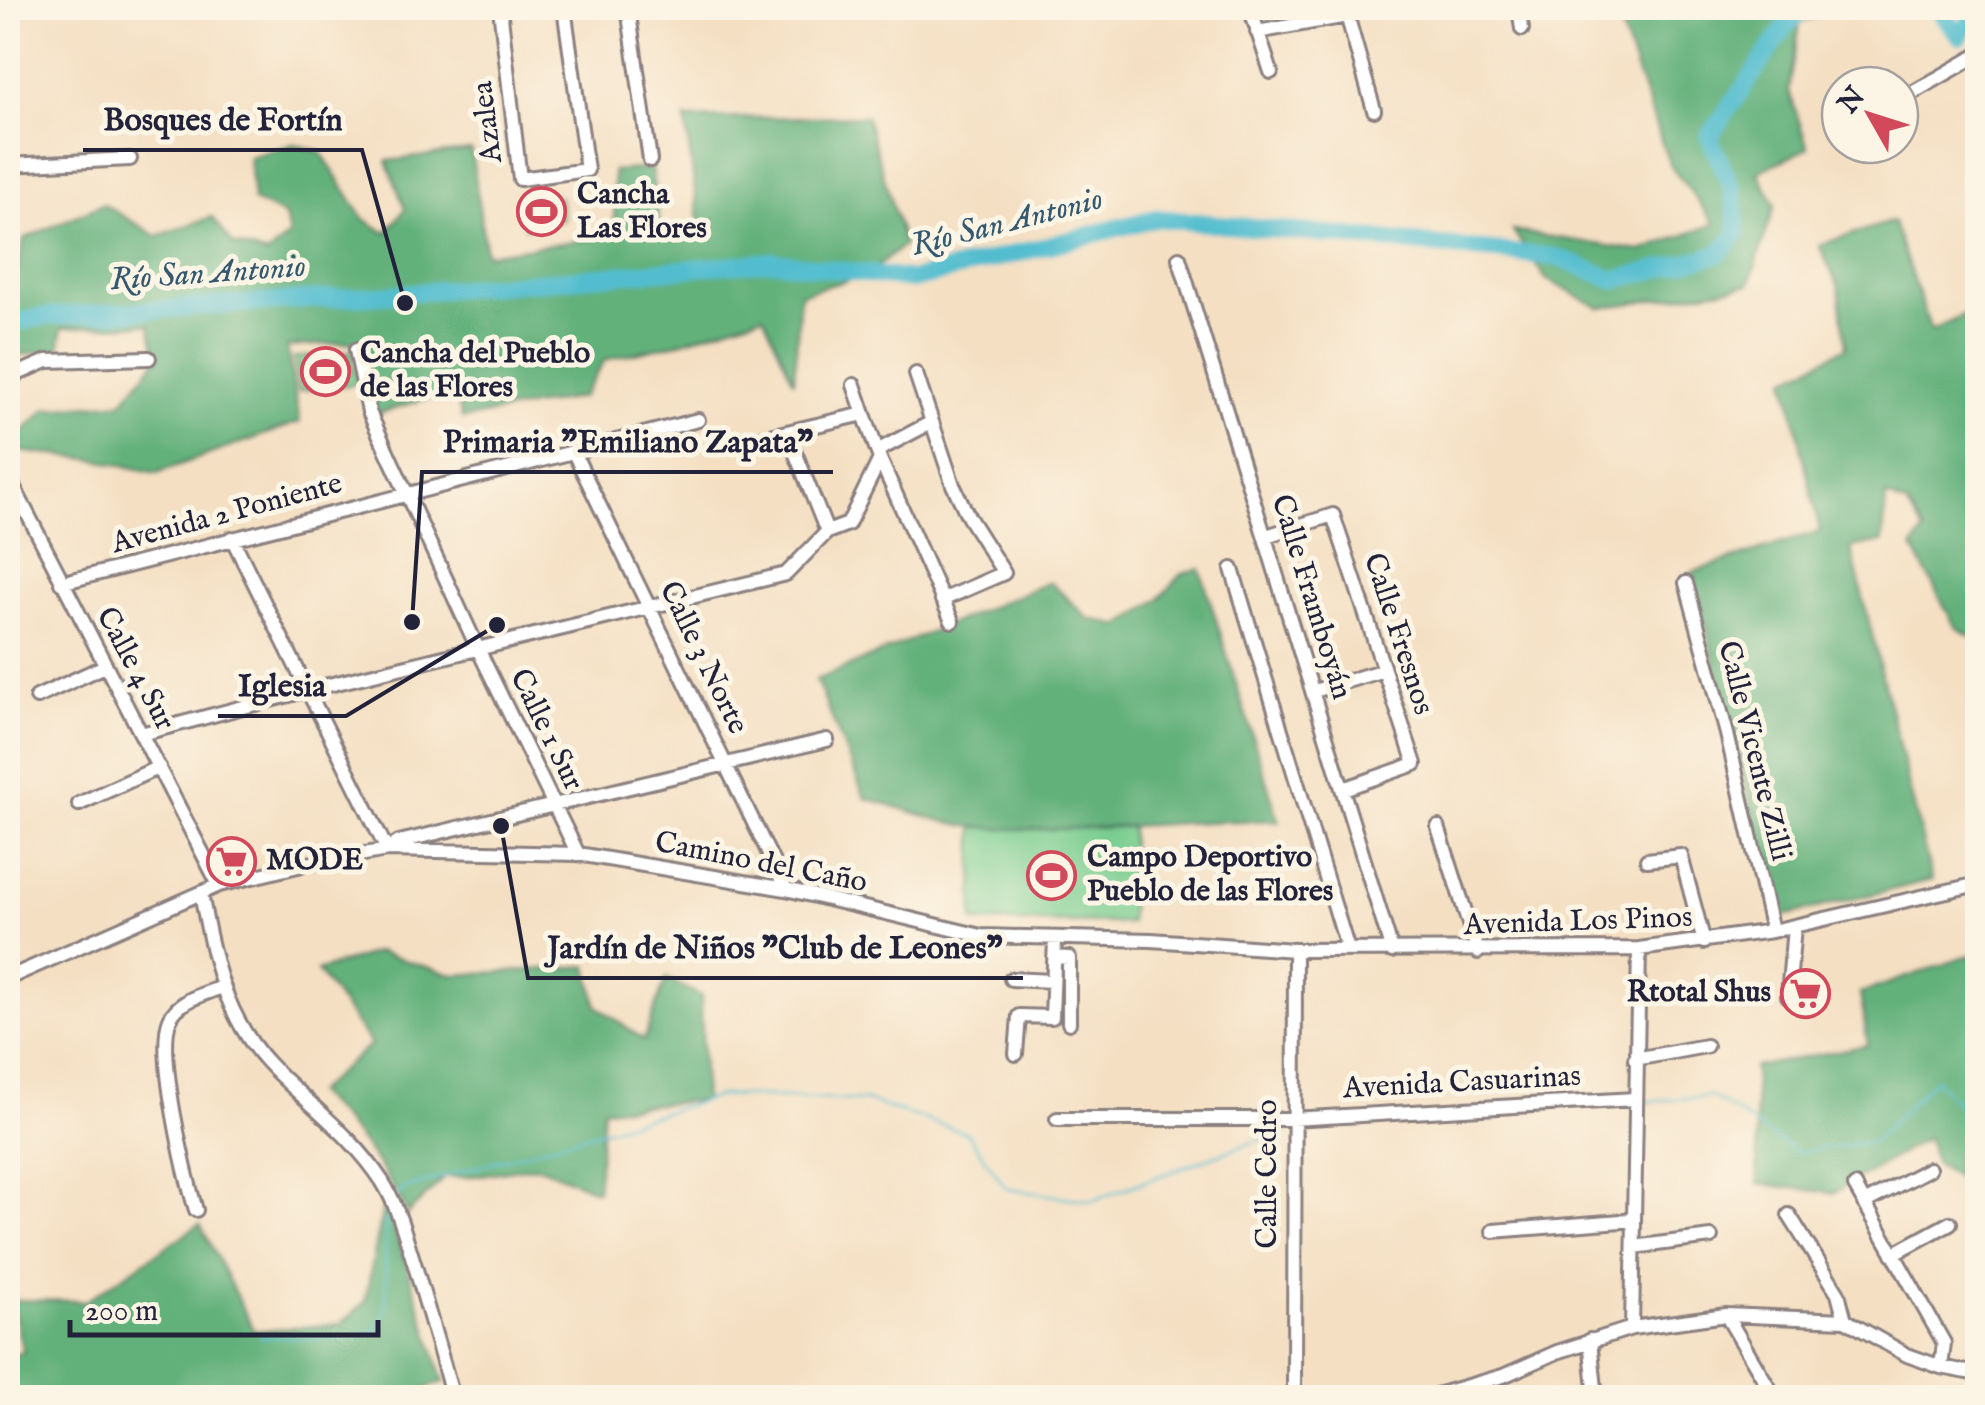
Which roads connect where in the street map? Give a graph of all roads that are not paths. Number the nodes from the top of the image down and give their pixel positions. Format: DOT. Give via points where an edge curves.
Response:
graph roads {
  1 [pos="500,8"];
  2 [pos="564,8"];
  3 [pos="628,8"];
  4 [pos="1250,8"];
  5 [pos="1519,8"];
  6 [pos="1346,12"];
  7 [pos="1522,29"];
  8 [pos="1257,32"];
  9 [pos="1978,55"];
  10 [pos="1271,72"];
  11 [pos="1920,88"];
  12 [pos="1374,110"];
  13 [pos="130,159"];
  14 [pos="650,160"];
  15 [pos="8,165"];
  16 [pos="1179,258"];
  17 [pos="356,350"];
  18 [pos="149,358"];
  19 [pos="916,374"];
  20 [pos="8,378"];
  21 [pos="854,385"];
  22 [pos="864,414"];
  23 [pos="698,420"];
  24 [pos="932,422"];
  25 [pos="787,432"];
  26 [pos="761,438"];
  27 [pos="573,450"];
  28 [pos="878,455"];
  29 [pos="9,484"];
  30 [pos="406,493"];
  31 [pos="827,532"];
  32 [pos="1266,536"];
  33 [pos="232,538"];
  34 [pos="1232,569"];
  35 [pos="1686,583"];
  36 [pos="61,584"];
  37 [pos="942,600"];
  38 [pos="652,608"];
  39 [pos="952,621"];
  40 [pos="478,648"];
  41 [pos="105,666"];
  42 [pos="1384,670"];
  43 [pos="308,690"];
  44 [pos="1314,691"];
  45 [pos="38,697"];
  46 [pos="141,734"];
  47 [pos="826,740"];
  48 [pos="726,765"];
  49 [pos="159,767"];
  50 [pos="1343,790"];
  51 [pos="78,804"];
  52 [pos="555,804"];
  53 [pos="1438,828"];
  54 [pos="387,850"];
  55 [pos="578,854"];
  56 [pos="1648,860"];
  57 [pos="1978,884"];
  58 [pos="220,885"];
  59 [pos="786,888"];
  60 [pos="201,892"];
  61 [pos="1794,926"];
  62 [pos="1772,931"];
  63 [pos="1054,939"];
  64 [pos="1704,942"];
  65 [pos="1639,949"];
  66 [pos="1295,950"];
  67 [pos="1348,950"];
  68 [pos="1392,951"];
  69 [pos="1478,952"];
  70 [pos="1054,957"];
  71 [pos="8,978"];
  72 [pos="1011,979"];
  73 [pos="1052,981"];
  74 [pos="222,987"];
  75 [pos="1788,996"];
  76 [pos="1069,1022"];
  77 [pos="1706,1046"];
  78 [pos="1016,1054"];
  79 [pos="1635,1059"];
  80 [pos="1635,1099"];
  81 [pos="1058,1119"];
  82 [pos="1292,1119"];
  83 [pos="1930,1169"];
  84 [pos="1855,1186"];
  85 [pos="1864,1203"];
  86 [pos="196,1210"];
  87 [pos="1788,1216"];
  88 [pos="1634,1220"];
  89 [pos="1950,1223"];
  90 [pos="1493,1231"];
  91 [pos="1711,1237"];
  92 [pos="1634,1247"];
  93 [pos="1893,1254"];
  94 [pos="1726,1315"];
  95 [pos="1845,1320"];
  96 [pos="1632,1328"];
  97 [pos="1590,1340"];
  98 [pos="1941,1366"];
  99 [pos="1978,1374"];
  100 [pos="1454,1395"];
  101 [pos="453,1398"];
  102 [pos="1294,1398"];
  103 [pos="1426,1398"];
  104 [pos="1596,1398"];
  105 [pos="1775,1398"];
  1 -- 2 [label="street, Azalea" via="520,179 587,170"];
  3 -- 14 [label="street"];
  4 -- 8 [label="street"];
  5 -- 7 [label="street"];
  6 -- 8 [label="street"];
  6 -- 12 [label="street"];
  8 -- 10 [label="street"];
  9 -- 11 [label="street"];
  13 -- 15 [label="street"];
  16 -- 32 [label="street, Calle Framboyán"];
  17 -- 30 [label="street, Calle 1 Sur" via="370,412"];
  18 -- 20 [label="street" via="47,361"];
  19 -- 24 [label="street"];
  21 -- 22 [label="street"];
  22 -- 25 [label="street"];
  22 -- 28 [label="street"];
  23 -- 27 [label="street, Avenida 2 Poniente"];
  24 -- 28 [label="street"];
  24 -- 37 [label="street" via="968,518 1004,574"];
  25 -- 26 [label="street"];
  25 -- 31 [label="street"];
  27 -- 30 [label="street, Avenida 2 Poniente"];
  27 -- 38 [label="street, Calle 3 Norte"];
  28 -- 31 [label="street" via="848,524"];
  28 -- 37 [label="street"];
  29 -- 36 [label="street, Calle 4 Sur"];
  30 -- 33 [label="street, Avenida 2 Poniente"];
  30 -- 40 [label="street, Calle 1 Sur"];
  31 -- 38 [label="street" via="786,574"];
  32 -- 42 [label="street, Calle Fresnos" via="1333,515"];
  32 -- 44 [label="street, Calle Framboyán"];
  33 -- 36 [label="street, Avenida 2 Poniente"];
  33 -- 43 [label="street"];
  34 -- 67 [label="street"];
  35 -- 62 [label="street, Calle Vicente Zilli"];
  36 -- 41 [label="street, Calle 4 Sur"];
  37 -- 39 [label="street"];
  38 -- 40 [label="street"];
  38 -- 48 [label="street, Calle 3 Norte"];
  40 -- 43 [label="street"];
  40 -- 52 [label="street, Calle 1 Sur"];
  41 -- 45 [label="street"];
  41 -- 46 [label="street, Calle 4 Sur"];
  42 -- 44 [label="street"];
  42 -- 50 [label="street, Calle Fresnos" via="1414,764"];
  43 -- 46 [label="street"];
  43 -- 54 [label="street"];
  44 -- 50 [label="street, Calle Framboyán"];
  46 -- 49 [label="street, Calle 4 Sur"];
  47 -- 48 [label="street"];
  48 -- 52 [label="street"];
  48 -- 59 [label="street, Calle 3 Norte"];
  49 -- 51 [label="street"];
  49 -- 58 [label="street, Calle 4 Sur"];
  50 -- 68 [label="street, Calle Framboyán"];
  52 -- 54 [label="street"];
  52 -- 55 [label="street, Calle 1 Sur"];
  53 -- 69 [label="street"];
  54 -- 55 [label="street, Camino del Caño"];
  54 -- 58 [label="street, Camino del Caño"];
  55 -- 59 [label="street, Camino del Caño"];
  56 -- 64 [label="street" via="1684,859"];
  57 -- 61 [label="street, Avenida Los Pinos"];
  58 -- 60 [label="street, Camino del Caño"];
  59 -- 63 [label="street, Camino del Caño" via="981,936"];
  60 -- 71 [label="street, Camino del Caño"];
  60 -- 74 [label="street"];
  61 -- 62 [label="street, Avenida Los Pinos"];
  61 -- 75 [label="street"];
  62 -- 64 [label="street, Avenida Los Pinos"];
  63 -- 66 [label="street, Camino del Caño"];
  63 -- 70 [label="street"];
  64 -- 65 [label="street, Avenida Los Pinos"];
  65 -- 69 [label="street, Avenida Los Pinos"];
  65 -- 79 [label="street"];
  66 -- 67 [label="street, Avenida Los Pinos"];
  66 -- 82 [label="street, Calle Cedro"];
  67 -- 68 [label="street, Avenida Los Pinos"];
  68 -- 69 [label="street, Avenida Los Pinos"];
  70 -- 73 [label="street"];
  70 -- 76 [label="street" via="1070,958"];
  72 -- 73 [label="street"];
  73 -- 78 [label="street" via="1052,1017 1019,1016"];
  74 -- 86 [label="street" via="178,1009 166,1046"];
  74 -- 101 [label="street" via="270,1065 336,1124 384,1184"];
  77 -- 79 [label="street"];
  79 -- 80 [label="street"];
  80 -- 82 [label="street, Avenida Casuarinas"];
  80 -- 88 [label="street"];
  81 -- 82 [label="street, Avenida Casuarinas"];
  82 -- 102 [label="street, Calle Cedro"];
  83 -- 85 [label="street"];
  84 -- 85 [label="street"];
  85 -- 93 [label="street"];
  87 -- 95 [label="street" via="1838,1292"];
  88 -- 90 [label="street"];
  88 -- 92 [label="street"];
  89 -- 93 [label="street"];
  91 -- 92 [label="street"];
  92 -- 96 [label="street"];
  93 -- 98 [label="street" via="1944,1343"];
  94 -- 95 [label="street"];
  94 -- 96 [label="street"];
  94 -- 105 [label="street"];
  95 -- 98 [label="street"];
  96 -- 97 [label="street"];
  97 -- 100 [label="street"];
  97 -- 104 [label="street"];
  98 -- 99 [label="street"];
  100 -- 103 [label="street"];
}
